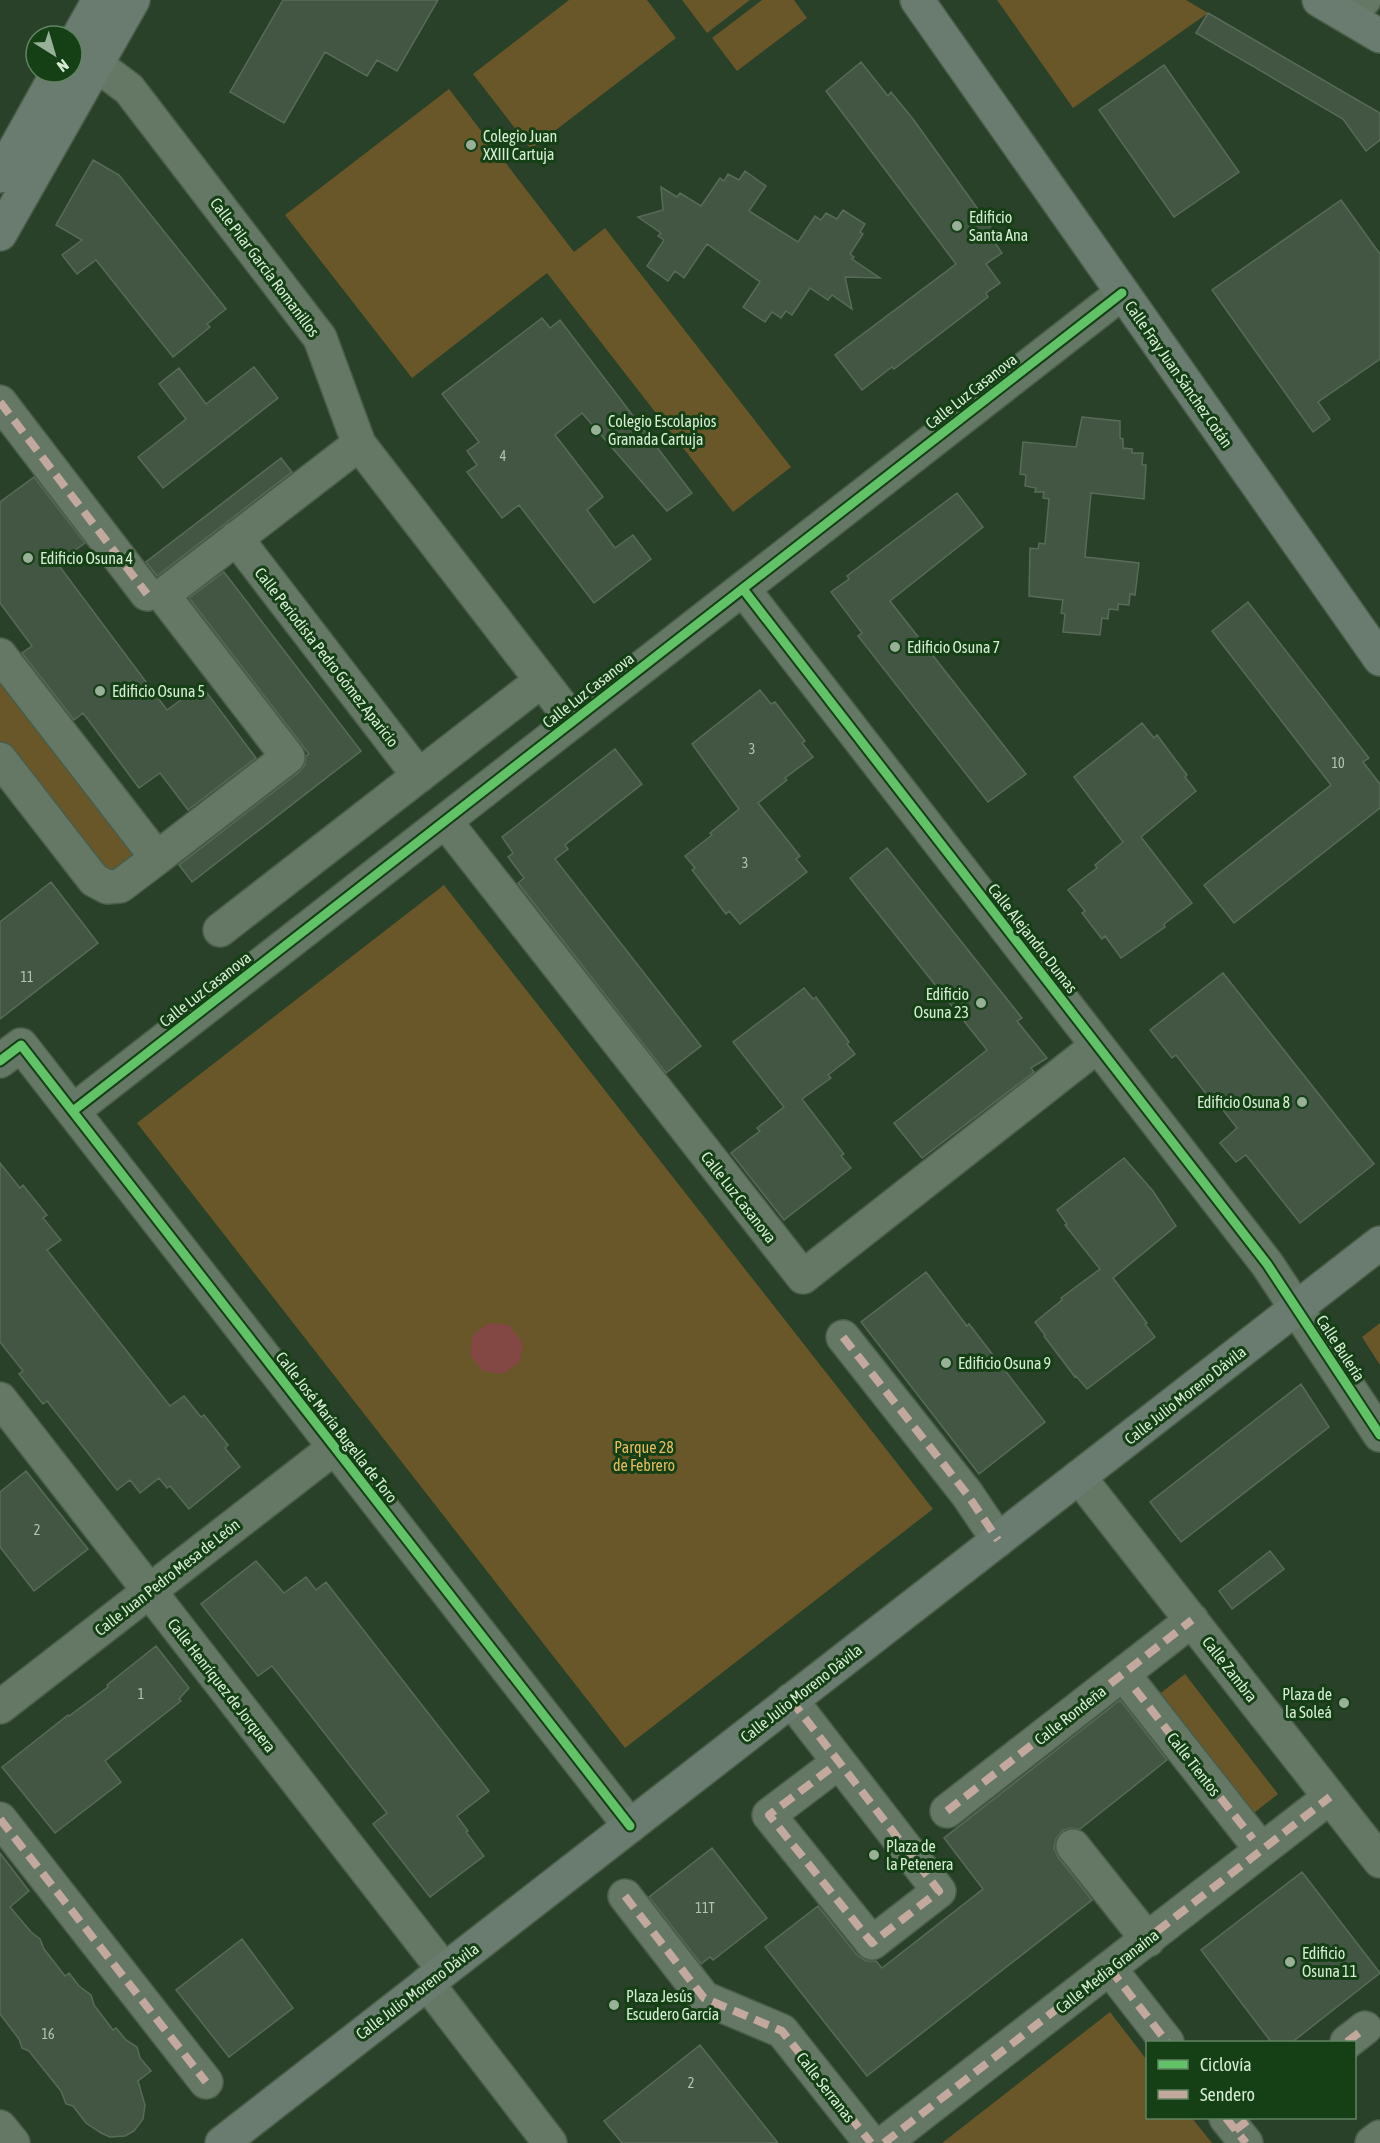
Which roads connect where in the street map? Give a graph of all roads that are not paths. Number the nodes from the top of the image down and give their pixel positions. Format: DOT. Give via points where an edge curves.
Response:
graph roads {
  1 [pos="99,0"];
  2 [pos="133,0"];
  3 [pos="917,0"];
  4 [pos="1341,4"];
  5 [pos="1380,36"];
  6 [pos="84,56"];
  7 [pos="51,84"];
  8 [pos="71,84"];
  9 [pos="0,176"];
  10 [pos="0,234"];
  11 [pos="1122,293"];
  12 [pos="0,402"];
  13 [pos="359,444"];
  14 [pos="236,538"];
  15 [pos="743,589"];
  16 [pos="155,594"];
  17 [pos="0,655"];
  18 [pos="1380,660"];
  19 [pos="528,691"];
  20 [pos="573,721"];
  21 [pos="0,759"];
  22 [pos="419,776"];
  23 [pos="445,822"];
  24 [pos="157,858"];
  25 [pos="220,930"];
  26 [pos="1097,1046"];
  27 [pos="10,1053"];
  28 [pos="73,1111"];
  29 [pos="1380,1243"];
  30 [pos="1296,1308"];
  31 [pos="843,1337"];
  32 [pos="0,1400"];
  33 [pos="1380,1435"];
  34 [pos="334,1448"];
  35 [pos="1079,1477"];
  36 [pos="998,1540"];
  37 [pos="148,1591"];
  38 [pos="1192,1620"];
  39 [pos="1135,1689"];
  40 [pos="791,1700"];
  41 [pos="0,1707"];
  42 [pos="839,1762"];
  43 [pos="1330,1797"];
  44 [pos="948,1810"];
  45 [pos="0,1819"];
  46 [pos="630,1826"];
  47 [pos="1253,1839"];
  48 [pos="1073,1846"];
  49 [pos="1380,1861"];
  50 [pos="625,1896"];
  51 [pos="1148,1940"];
  52 [pos="1110,1969"];
  53 [pos="436,1976"];
  54 [pos="1165,2041"];
  55 [pos="206,2082"];
  56 [pos="0,2127"];
  57 [pos="13,2143"];
  58 [pos="222,2143"];
  59 [pos="550,2143"];
  60 [pos="871,2143"];
  61 [pos="884,2143"];
  1 -- 6 [label="main road"];
  2 -- 6 [label="main road"];
  3 -- 11 [label="main road, Calle Fray Juan Sánchez Cotán"];
  4 -- 5 [label="main road"];
  6 -- 13 [label="street, Calle Pilar García Romanillos" via="129,89 320,338"];
  7 -- 9 [label="main road"];
  8 -- 10 [label="main road"];
  11 -- 15 [label="street, Calle Luz Casanova"];
  11 -- 18 [label="main road, Calle Fray Juan Sánchez Cotán"];
  12 -- 16 [label="street"];
  13 -- 14 [label="street"];
  13 -- 20 [label="street, Calle Pilar García Romanillos"];
  14 -- 16 [label="street"];
  14 -- 22 [label="street, Calle Periodista Pedro Gómez Aparicio"];
  15 -- 20 [label="street, Calle Luz Casanova"];
  15 -- 26 [label="street, Calle Alejandro Dumas"];
  16 -- 24 [label="street" via="288,757"];
  17 -- 24 [label="street"];
  19 -- 22 [label="street"];
  20 -- 23 [label="street, Calle Luz Casanova"];
  21 -- 24 [label="street" via="94,880 107,887 120,886"];
  22 -- 25 [label="street"];
  23 -- 26 [label="street, Calle Luz Casanova" via="803,1277"];
  23 -- 28 [label="street, Calle Luz Casanova"];
  26 -- 30 [label="street, Calle Alejandro Dumas" via="1267,1264"];
  27 -- 28 [label="street, Calle José María Bugella de Toro"];
  28 -- 34 [label="street, Calle José María Bugella de Toro"];
  29 -- 30 [label="main road, Calle Julio Moreno Dávila"];
  30 -- 33 [label="street, Calle Bulería"];
  30 -- 35 [label="main road, Calle Julio Moreno Dávila"];
  31 -- 36 [label="street" via="967,1494"];
  32 -- 37 [label="street, Calle Henríquez de Jorquera"];
  34 -- 37 [label="street, Calle Juan Pedro Mesa de León"];
  34 -- 46 [label="street, Calle José María Bugella de Toro"];
  35 -- 36 [label="main road, Calle Julio Moreno Dávila"];
  35 -- 38 [label="street, Calle Zambra"];
  36 -- 40 [label="main road, Calle Julio Moreno Dávila"];
  37 -- 41 [label="street, Calle Juan Pedro Mesa de León"];
  37 -- 53 [label="street, Calle Henríquez de Jorquera"];
  38 -- 43 [label="street, Calle Zambra"];
  38 -- 44 [label="street, Calle Rondeña"];
  39 -- 47 [label="street, Calle Tientos"];
  40 -- 42 [label="street"];
  40 -- 46 [label="main road, Calle Julio Moreno Dávila"];
  42 -- 42 [label="street" via="769,1815 872,1943 939,1891"];
  43 -- 49 [label="street, Calle Zambra"];
  43 -- 51 [label="street, Calle Media Granaína"];
  45 -- 55 [label="street"];
  46 -- 53 [label="main road, Calle Julio Moreno Dávila"];
  48 -- 51 [label="street"];
  50 -- 60 [label="street, Calle Serranas" via="704,1998 782,2031"];
  51 -- 52 [label="street, Calle Media Granaína"];
  52 -- 54 [label="street"];
  52 -- 61 [label="street, Calle Media Granaína"];
  53 -- 58 [label="main road, Calle Julio Moreno Dávila"];
  53 -- 59 [label="street, Calle Henríquez de Jorquera"];
  56 -- 57 [label="street"];
}
